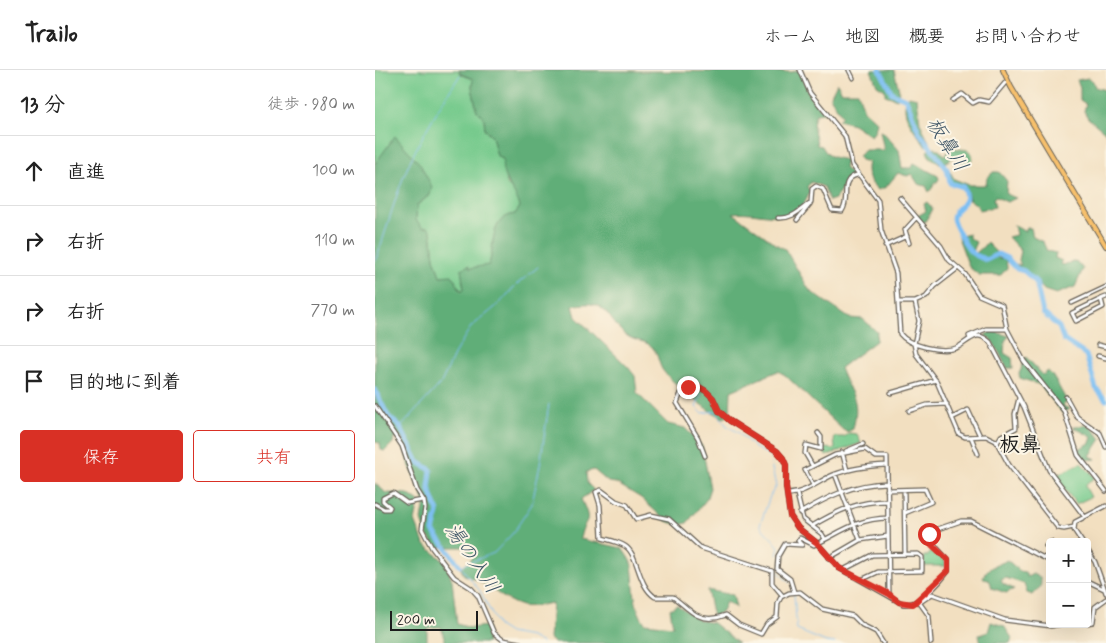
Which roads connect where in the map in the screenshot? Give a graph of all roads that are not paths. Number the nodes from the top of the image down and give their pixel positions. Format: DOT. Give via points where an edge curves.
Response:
graph roads {
  1 [pos="800,70"];
  2 [pos="849,70"];
  3 [pos="1003,70"];
  4 [pos="853,78"];
  5 [pos="1008,82"];
  6 [pos="953,100"];
  7 [pos="857,175"];
  8 [pos="899,198"];
  9 [pos="811,202"];
  10 [pos="778,218"];
  11 [pos="915,219"];
  12 [pos="797,220"];
  13 [pos="907,236"];
  14 [pos="909,243"];
  15 [pos="885,246"];
  16 [pos="1106,246"];
  17 [pos="958,268"];
  18 [pos="1106,287"];
  19 [pos="1106,297"];
  20 [pos="1101,298"];
  21 [pos="899,302"];
  22 [pos="915,302"];
  23 [pos="1072,303"];
  24 [pos="1007,329"];
  25 [pos="970,339"];
  26 [pos="914,344"];
  27 [pos="1098,345"];
  28 [pos="1106,347"];
  29 [pos="1098,356"];
  30 [pos="1106,358"];
  31 [pos="936,380"];
  32 [pos="891,393"];
  33 [pos="1066,397"];
  34 [pos="1019,398"];
  35 [pos="947,404"];
  36 [pos="375,406"];
  37 [pos="909,411"];
  38 [pos="952,418"];
  39 [pos="818,433"];
  40 [pos="980,436"];
  41 [pos="971,437"];
  42 [pos="997,443"];
  43 [pos="863,444"];
  44 [pos="1106,447"];
  45 [pos="844,452"];
  46 [pos="978,454"];
  47 [pos="705,456"];
  48 [pos="812,465"];
  49 [pos="887,466"];
  50 [pos="847,470"];
  51 [pos="835,474"];
  52 [pos="887,483"];
  53 [pos="813,485"];
  54 [pos="904,489"];
  55 [pos="887,490"];
  56 [pos="841,491"];
  57 [pos="1106,491"];
  58 [pos="787,494"];
  59 [pos="797,494"];
  60 [pos="423,500"];
  61 [pos="887,501"];
  62 [pos="375,504"];
  63 [pos="1106,506"];
  64 [pos="847,507"];
  65 [pos="800,513"];
  66 [pos="905,513"];
  67 [pos="1084,516"];
  68 [pos="888,518"];
  69 [pos="853,523"];
  70 [pos="812,526"];
  71 [pos="1074,527"];
  72 [pos="888,536"];
  73 [pos="1081,538"];
  74 [pos="825,539"];
  75 [pos="859,540"];
  76 [pos="817,543"];
  77 [pos="888,554"];
  78 [pos="905,554"];
  79 [pos="1091,555"];
  80 [pos="829,558"];
  81 [pos="1046,559"];
  82 [pos="843,570"];
  83 [pos="889,571"];
  84 [pos="861,580"];
  85 [pos="1091,583"];
  86 [pos="1105,591"];
  87 [pos="793,592"];
  88 [pos="889,594"];
  89 [pos="783,596"];
  90 [pos="1106,599"];
  91 [pos="918,602"];
  92 [pos="1091,622"];
  93 [pos="1046,625"];
  94 [pos="520,643"];
  95 [pos="883,643"];
  96 [pos="931,643"];
  1 -- 7 [label="street" via="810,93 845,136"];
  2 -- 4 [label="street"];
  3 -- 5 [label="main road"];
  5 -- 6 [label="street" via="989,102 979,100 973,103 962,94"];
  5 -- 16 [label="main road"];
  7 -- 9 [label="street" via="845,184 846,205 843,211 832,210 819,186 812,189"];
  7 -- 15 [label="street" via="878,200"];
  8 -- 11 [label="street"];
  9 -- 10 [label="street" via="793,216"];
  9 -- 12 [label="street"];
  11 -- 13 [label="street" via="905,228"];
  11 -- 17 [label="street"];
  13 -- 14 [label="street"];
  13 -- 15 [label="street"];
  15 -- 21 [label="street" via="896,273"];
  17 -- 22 [label="street"];
  17 -- 24 [label="street" via="979,295 1002,305"];
  18 -- 23 [label="street"];
  19 -- 20 [label="street"];
  20 -- 20 [label="street" via="1072,313 1076,321 1103,307"];
  21 -- 22 [label="street"];
  21 -- 26 [label="street" via="897,326 903,339"];
  22 -- 26 [label="street" via="919,320"];
  24 -- 25 [label="street" via="979,330 969,336"];
  24 -- 57 [label="street" via="1024,361 1064,411 1078,455"];
  25 -- 26 [label="street" via="949,350"];
  25 -- 34 [label="street" via="983,336 991,342"];
  26 -- 31 [label="street" via="916,354"];
  27 -- 28 [label="street"];
  29 -- 30 [label="street"];
  31 -- 32 [label="street"];
  31 -- 35 [label="street"];
  33 -- 44 [label="street" via="1077,417 1100,433"];
  34 -- 42 [label="street" via="1016,428 1001,436"];
  34 -- 67 [label="street" via="1049,470"];
  35 -- 37 [label="street"];
  35 -- 38 [label="street"];
  36 -- 60 [label="street" via="401,446"];
  38 -- 40 [label="street" via="968,410"];
  38 -- 41 [label="street" via="961,435"];
  39 -- 48 [label="street" via="821,449 806,445 805,453"];
  40 -- 41 [label="street"];
  40 -- 42 [label="street" via="989,437"];
  41 -- 46 [label="street"];
  42 -- 71 [label="street" via="1009,465 1058,528"];
  43 -- 45 [label="street"];
  45 -- 48 [label="street"];
  45 -- 49 [label="street" via="865,449 876,456 887,457"];
  45 -- 50 [label="street"];
  47 -- 58 [label="street" via="677,402 681,394 694,384 713,398 719,411 730,421 780,454 786,465"];
  48 -- 53 [label="street" via="805,470"];
  49 -- 50 [label="street"];
  49 -- 52 [label="street"];
  50 -- 51 [label="street"];
  51 -- 53 [label="street"];
  51 -- 56 [label="street"];
  52 -- 55 [label="street"];
  52 -- 56 [label="street"];
  53 -- 59 [label="street"];
  54 -- 55 [label="street"];
  54 -- 66 [label="street"];
  54 -- 66 [label="street" via="925,489 931,502"];
  55 -- 61 [label="street"];
  56 -- 64 [label="street"];
  56 -- 65 [label="street"];
  58 -- 59 [label="street"];
  58 -- 76 [label="street" via="790,516"];
  59 -- 65 [label="street"];
  60 -- 62 [label="street" via="407,503 393,494 383,498 389,509"];
  60 -- 94 [label="street" via="422,529 434,551 454,576 478,596 494,633 503,640"];
  61 -- 64 [label="street"];
  61 -- 68 [label="street"];
  63 -- 67 [label="street"];
  64 -- 69 [label="street"];
  64 -- 70 [label="street"];
  65 -- 70 [label="street"];
  66 -- 78 [label="street"];
  67 -- 71 [label="street" via="1075,522"];
  68 -- 69 [label="street"];
  68 -- 72 [label="street"];
  69 -- 74 [label="street"];
  69 -- 75 [label="street"];
  70 -- 74 [label="street"];
  71 -- 73 [label="street"];
  72 -- 75 [label="street"];
  72 -- 77 [label="street"];
  74 -- 76 [label="street"];
  75 -- 80 [label="street"];
  76 -- 80 [label="street"];
  76 -- 87 [label="street" via="814,545 800,538 798,541 802,545 785,544 780,551 777,569 790,579"];
  77 -- 78 [label="street"];
  77 -- 82 [label="street" via="865,557"];
  77 -- 83 [label="street"];
  78 -- 83 [label="street" via="922,557 922,571"];
  79 -- 86 [label="street"];
  80 -- 82 [label="street"];
  81 -- 91 [label="street" via="975,522 961,522 933,530 928,540 948,560 949,568 947,574"];
  82 -- 84 [label="street"];
  83 -- 84 [label="street" via="871,573"];
  83 -- 88 [label="street"];
  84 -- 88 [label="street"];
  85 -- 86 [label="street"];
  87 -- 89 [label="street"];
  87 -- 95 [label="street" via="800,592 822,609 853,616 876,632"];
  88 -- 91 [label="street" via="903,604"];
  89 -- 89 [label="street" via="772,583 772,571 701,548 669,519 651,515 636,518 627,505 601,490 596,492 600,505 600,535 626,546 641,580 655,597 674,598 704,618 726,615 739,625 761,634 777,617 778,603"];
  90 -- 92 [label="street" via="1095,607"];
  91 -- 93 [label="street" via="931,594 1005,620"];
  91 -- 96 [label="street" via="929,616"];
}
